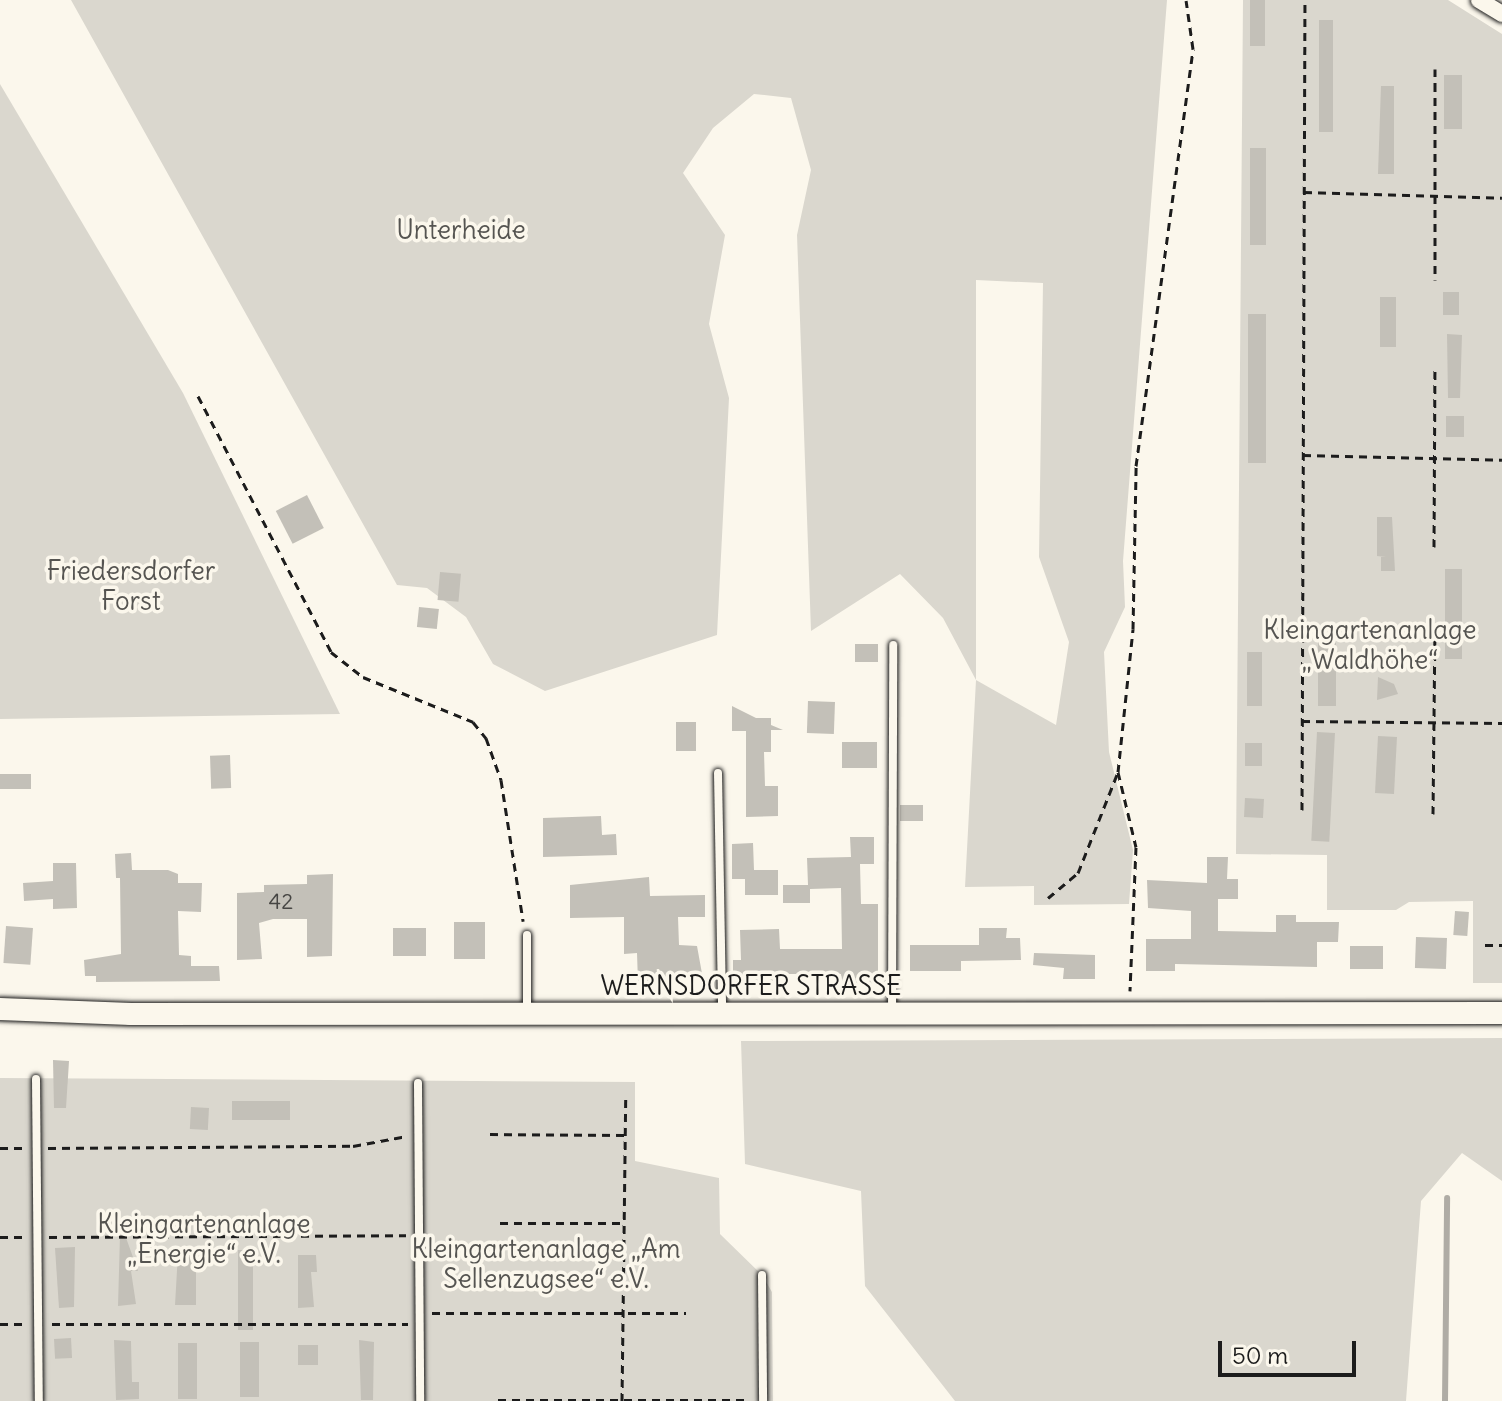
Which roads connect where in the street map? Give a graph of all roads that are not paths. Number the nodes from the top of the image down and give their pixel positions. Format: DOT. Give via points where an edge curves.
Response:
graph roads {
  1 [pos="1479,0"];
  2 [pos="1502,14"];
  3 [pos="893,645"];
  4 [pos="718,773"];
  5 [pos="527,935"];
  6 [pos="0,1009"];
  7 [pos="527,1013"];
  8 [pos="1502,1013"];
  9 [pos="722,1014"];
  10 [pos="892,1014"];
  11 [pos="36,1079"];
  12 [pos="418,1083"];
  13 [pos="762,1275"];
  14 [pos="39,1401"];
  15 [pos="420,1401"];
  16 [pos="762,1401"];
  1 -- 2 [label="street"];
  3 -- 10 [label="lane"];
  4 -- 9 [label="lane"];
  5 -- 7 [label="lane"];
  6 -- 7 [label="main road, WERNSDORFER STRASSE" via="126,1014"];
  7 -- 9 [label="main road, WERNSDORFER STRASSE"];
  8 -- 10 [label="main road, WERNSDORFER STRASSE"];
  9 -- 10 [label="main road, WERNSDORFER STRASSE"];
  11 -- 14 [label="lane"];
  12 -- 15 [label="lane"];
  13 -- 16 [label="lane"];
}
